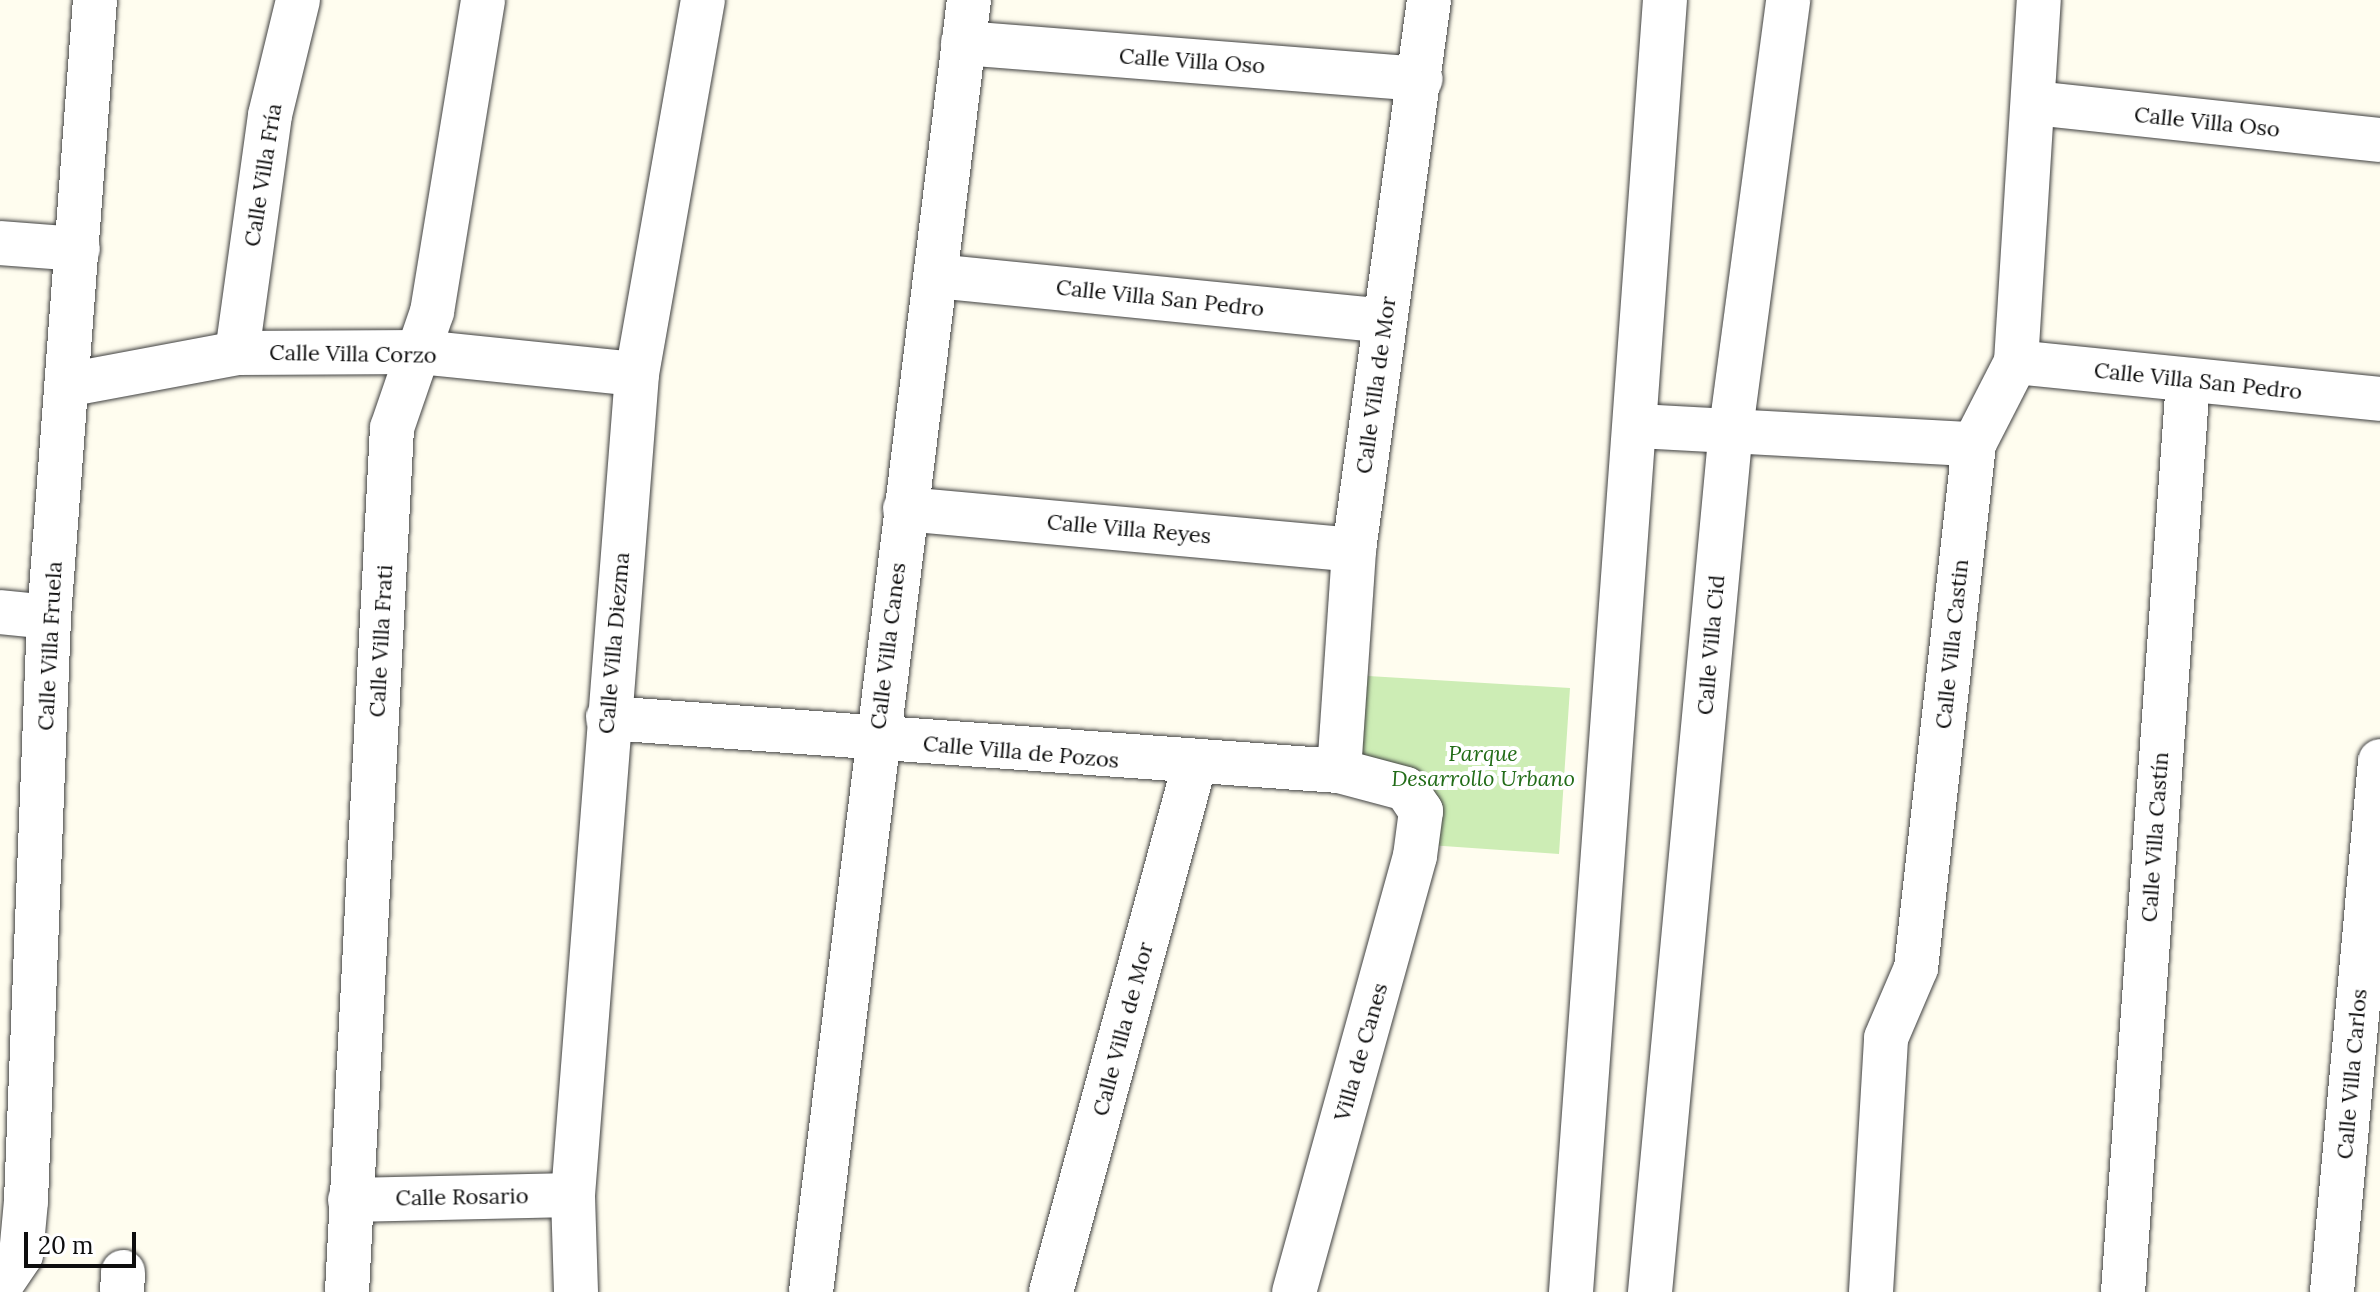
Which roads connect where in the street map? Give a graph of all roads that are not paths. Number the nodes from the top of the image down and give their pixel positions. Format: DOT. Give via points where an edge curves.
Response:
graph roads {
  1 [pos="95,0"];
  2 [pos="298,0"];
  3 [pos="483,0"];
  4 [pos="703,0"];
  5 [pos="969,0"];
  6 [pos="1429,0"];
  7 [pos="1665,0"];
  8 [pos="1788,0"];
  9 [pos="2039,0"];
  10 [pos="963,43"];
  11 [pos="1421,79"];
  12 [pos="2034,103"];
  13 [pos="2380,140"];
  14 [pos="0,243"];
  15 [pos="78,249"];
  16 [pos="936,276"];
  17 [pos="1384,321"];
  18 [pos="420,352"];
  19 [pos="237,353"];
  20 [pos="2016,362"];
  21 [pos="637,374"];
  22 [pos="2188,381"];
  23 [pos="72,384"];
  24 [pos="2380,399"];
  25 [pos="1637,426"];
  26 [pos="1731,429"];
  27 [pos="1974,444"];
  28 [pos="905,509"];
  29 [pos="1354,550"];
  30 [pos="0,612"];
  31 [pos="49,617"];
  32 [pos="608,718"];
  33 [pos="877,740"];
  34 [pos="2380,761"];
  35 [pos="1194,766"];
  36 [pos="1339,771"];
  37 [pos="1421,811"];
  38 [pos="573,1195"];
  39 [pos="13,1200"];
  40 [pos="350,1200"];
  41 [pos="0,1286"];
  42 [pos="347,1292"];
  43 [pos="576,1292"];
  44 [pos="811,1292"];
  45 [pos="1051,1292"];
  46 [pos="1294,1292"];
  47 [pos="1571,1292"];
  48 [pos="1650,1292"];
  49 [pos="1871,1292"];
  50 [pos="2123,1292"];
  51 [pos="2332,1292"];
  1 -- 15 [label="street, Calle Villa Fruela"];
  2 -- 19 [label="street, Calle Villa Fría" via="270,115"];
  3 -- 18 [label="street, Calle Villa Frati"];
  4 -- 21 [label="street, Calle Villa Diezma"];
  5 -- 10 [label="street, Calle Villa Canes"];
  6 -- 11 [label="street, Calle Villa de Mor"];
  7 -- 25 [label="street"];
  8 -- 26 [label="street, Calle Villa Cid"];
  9 -- 12 [label="street, Calle Villa Castin"];
  10 -- 11 [label="street, Calle Villa Oso"];
  10 -- 16 [label="street, Calle Villa Canes"];
  11 -- 17 [label="street, Calle Villa de Mor"];
  12 -- 13 [label="street, Calle Villa Oso"];
  12 -- 20 [label="street, Calle Villa Castin"];
  14 -- 15 [label="street"];
  15 -- 23 [label="street, Calle Villa Fruela"];
  16 -- 17 [label="street, Calle Villa San Pedro"];
  16 -- 28 [label="street, Calle Villa Canes"];
  17 -- 29 [label="street, Calle Villa de Mor"];
  18 -- 19 [label="street, Calle Villa Corzo"];
  18 -- 21 [label="street, Calle Villa Corzo"];
  18 -- 40 [label="street, Calle Villa Frati" via="392,428"];
  19 -- 23 [label="street, Calle Villa Corzo"];
  20 -- 22 [label="street, Calle Villa San Pedro"];
  20 -- 27 [label="street, Calle Villa Castin"];
  21 -- 32 [label="street, Calle Villa Diezma"];
  22 -- 24 [label="street, Calle Villa San Pedro"];
  22 -- 50 [label="street, Calle Villa Castín"];
  23 -- 31 [label="street, Calle Villa Fruela"];
  25 -- 26 [label="street"];
  25 -- 47 [label="street"];
  26 -- 27 [label="street"];
  26 -- 48 [label="street, Calle Villa Cid"];
  27 -- 49 [label="street, Calle Villa Castin" via="1916,968 1886,1038"];
  28 -- 29 [label="street, Calle Villa Reyes"];
  28 -- 33 [label="street, Calle Villa Canes"];
  29 -- 36 [label="street, Calle Villa de Mor"];
  30 -- 31 [label="street"];
  31 -- 39 [label="street, Calle Villa Fruela"];
  32 -- 33 [label="street, Calle Villa de Pozos"];
  32 -- 38 [label="street, Calle Villa Diezma"];
  33 -- 35 [label="street, Calle Villa de Pozos"];
  33 -- 44 [label="street, Calle Villa Canes"];
  34 -- 51 [label="street, Calle Villa Carlos"];
  35 -- 36 [label="street, Calle Villa de Pozos"];
  35 -- 45 [label="street, Calle Villa de Mor"];
  36 -- 37 [label="street, Calle Villa de Pozos" via="1406,789"];
  37 -- 46 [label="street, Villa de Canes" via="1415,856"];
  38 -- 40 [label="street, Calle Rosario"];
  38 -- 43 [label="street, Calle Villa Diezma"];
  39 -- 41 [label="street, Calle Villa Fruela" via="21,1255"];
  40 -- 42 [label="street, Calle Villa Frati"];
}
